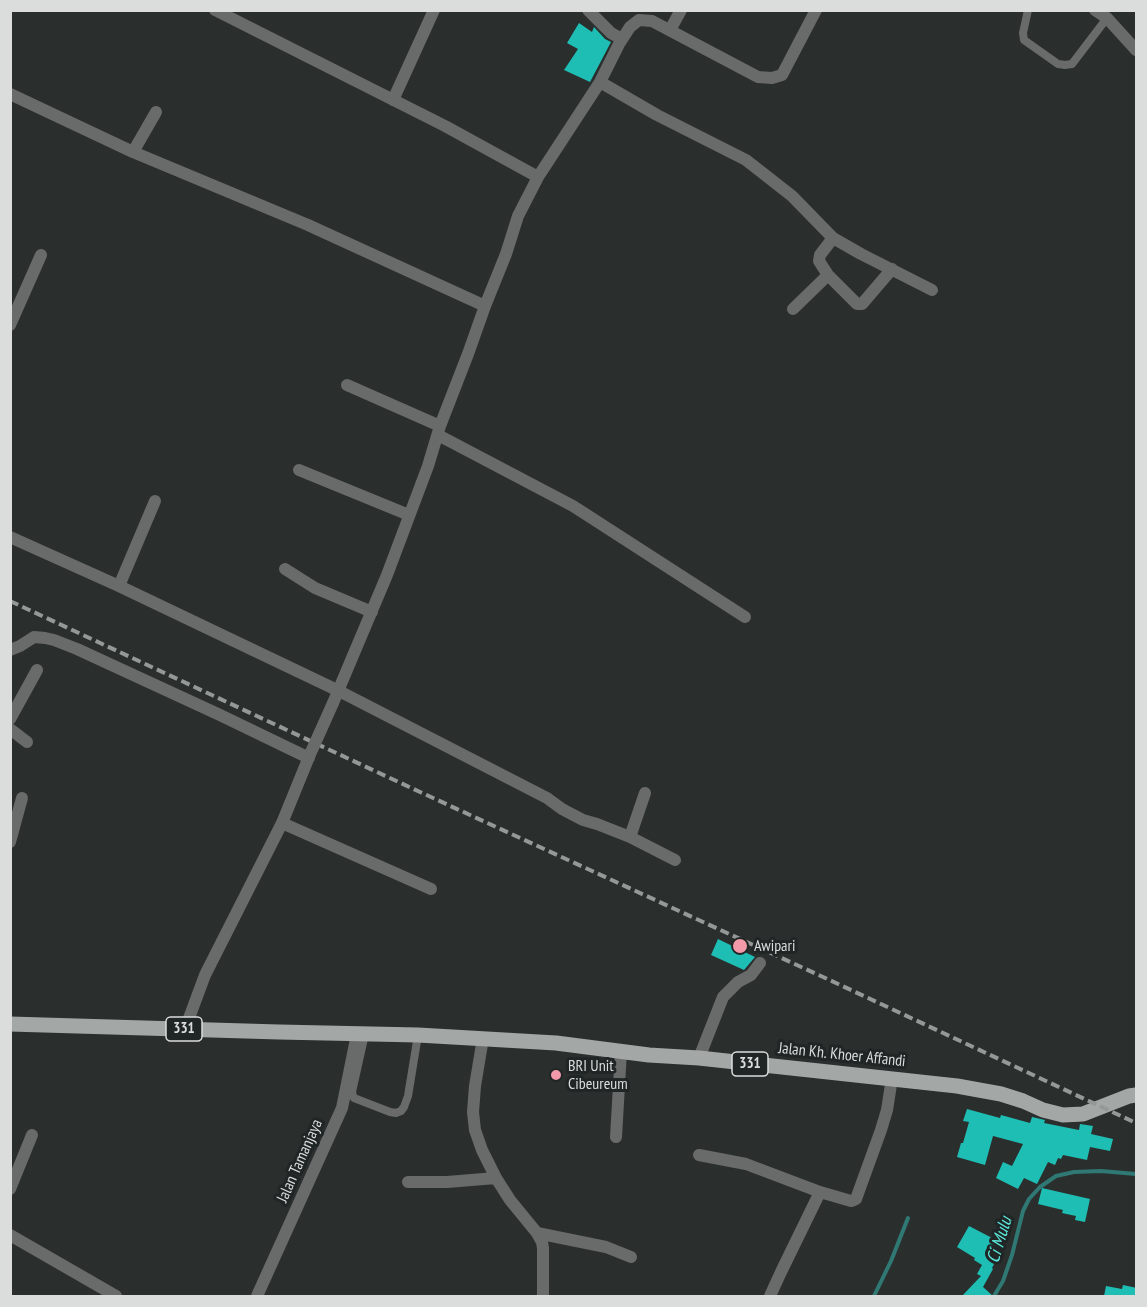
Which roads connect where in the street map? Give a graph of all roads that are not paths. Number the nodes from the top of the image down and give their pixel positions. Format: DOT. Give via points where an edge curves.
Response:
graph roads {
  1 [pos="215,10"];
  2 [pos="434,10"];
  3 [pos="588,10"];
  4 [pos="681,10"];
  5 [pos="816,10"];
  6 [pos="1028,10"];
  7 [pos="1095,10"];
  8 [pos="1107,18"];
  9 [pos="670,30"];
  10 [pos="622,39"];
  11 [pos="1137,50"];
  12 [pos="600,82"];
  13 [pos="10,94"];
  14 [pos="393,100"];
  15 [pos="156,112"];
  16 [pos="133,152"];
  17 [pos="538,177"];
  18 [pos="833,238"];
  19 [pos="41,255"];
  20 [pos="892,269"];
  21 [pos="828,275"];
  22 [pos="932,290"];
  23 [pos="485,306"];
  24 [pos="793,309"];
  25 [pos="10,325"];
  26 [pos="347,385"];
  27 [pos="439,431"];
  28 [pos="299,470"];
  29 [pos="155,501"];
  30 [pos="409,515"];
  31 [pos="10,537"];
  32 [pos="285,569"];
  33 [pos="120,586"];
  34 [pos="372,612"];
  35 [pos="745,617"];
  36 [pos="10,650"];
  37 [pos="38,670"];
  38 [pos="339,691"];
  39 [pos="10,719"];
  40 [pos="10,729"];
  41 [pos="27,742"];
  42 [pos="310,754"];
  43 [pos="645,793"];
  44 [pos="22,798"];
  45 [pos="282,823"];
  46 [pos="630,837"];
  47 [pos="10,842"];
  48 [pos="675,860"];
  49 [pos="431,889"];
  50 [pos="760,963"];
  51 [pos="10,1024"];
  52 [pos="185,1029"];
  53 [pos="361,1034"];
  54 [pos="418,1035"];
  55 [pos="483,1038"];
  56 [pos="621,1051"];
  57 [pos="699,1058"];
  58 [pos="892,1078"];
  59 [pos="1137,1095"];
  60 [pos="32,1135"];
  61 [pos="616,1137"];
  62 [pos="699,1155"];
  63 [pos="496,1178"];
  64 [pos="408,1182"];
  65 [pos="10,1189"];
  66 [pos="820,1192"];
  67 [pos="537,1233"];
  68 [pos="10,1235"];
  69 [pos="631,1257"];
  70 [pos="116,1296"];
  71 [pos="257,1296"];
  72 [pos="543,1296"];
  73 [pos="770,1296"];
  1 -- 14 [label="street"];
  2 -- 14 [label="street"];
  3 -- 10 [label="street" via="610,33"];
  4 -- 9 [label="street"];
  5 -- 9 [label="street" via="782,75 772,78 758,77"];
  6 -- 8 [label="lane" via="1024,40 1065,65 1072,64"];
  7 -- 8 [label="street"];
  8 -- 11 [label="street"];
  9 -- 10 [label="street" via="652,21 639,20"];
  10 -- 12 [label="street"];
  12 -- 17 [label="street"];
  12 -- 18 [label="street" via="746,160 792,196"];
  13 -- 16 [label="street"];
  14 -- 17 [label="street"];
  15 -- 16 [label="street"];
  16 -- 23 [label="street" via="308,225"];
  17 -- 23 [label="street" via="518,216"];
  18 -- 20 [label="street"];
  18 -- 21 [label="street" via="818,259"];
  19 -- 25 [label="street"];
  20 -- 21 [label="street" via="862,304 855,303"];
  20 -- 22 [label="street"];
  21 -- 24 [label="street"];
  23 -- 27 [label="street"];
  26 -- 27 [label="street"];
  27 -- 30 [label="street"];
  27 -- 35 [label="street" via="573,506"];
  28 -- 30 [label="street"];
  29 -- 33 [label="street"];
  30 -- 34 [label="street"];
  31 -- 33 [label="street"];
  32 -- 34 [label="street" via="315,588"];
  33 -- 38 [label="street"];
  34 -- 38 [label="street"];
  36 -- 42 [label="street" via="34,637 54,640"];
  37 -- 39 [label="street"];
  38 -- 42 [label="street, bridge"];
  38 -- 46 [label="street" via="583,820"];
  40 -- 41 [label="street"];
  42 -- 45 [label="street"];
  43 -- 46 [label="street"];
  44 -- 47 [label="street"];
  45 -- 49 [label="street"];
  45 -- 52 [label="street" via="206,975"];
  46 -- 48 [label="street"];
  50 -- 57 [label="street" via="723,997"];
  51 -- 52 [label="main road, 331"];
  52 -- 53 [label="main road, 331"];
  53 -- 54 [label="main road, Jalan Kh. Khoer Affandi / 331"];
  53 -- 54 [label="lane" via="353,1096 396,1113 404,1107 408,1096"];
  53 -- 71 [label="street, Jalan Tamanjaya" via="342,1108"];
  54 -- 55 [label="main road, Jalan Kh. Khoer Affandi / 331"];
  55 -- 56 [label="main road, Jalan Kh. Khoer Affandi / 331"];
  55 -- 63 [label="street" via="473,1112 475,1130"];
  56 -- 57 [label="main road, Jalan Kh. Khoer Affandi / 331"];
  56 -- 61 [label="street"];
  57 -- 58 [label="main road, Jalan Kh. Khoer Affandi / 331"];
  58 -- 59 [label="main road, Jalan Kh. Khoer Affandi / 331" via="983,1090 1063,1115 1083,1114"];
  58 -- 66 [label="street" via="881,1130 856,1199"];
  60 -- 65 [label="street"];
  62 -- 66 [label="street" via="746,1164"];
  63 -- 64 [label="street"];
  63 -- 67 [label="street"];
  66 -- 73 [label="street"];
  67 -- 69 [label="street" via="606,1247"];
  67 -- 72 [label="street" via="543,1248"];
  68 -- 70 [label="street"];
}
